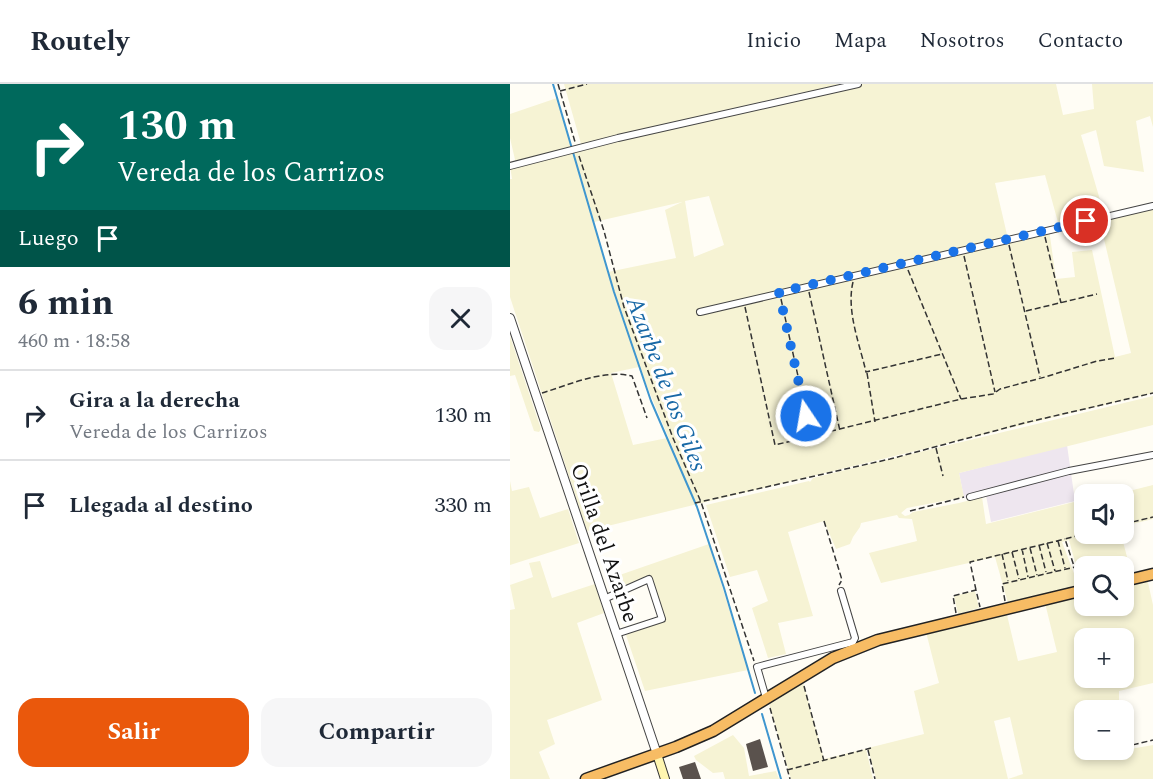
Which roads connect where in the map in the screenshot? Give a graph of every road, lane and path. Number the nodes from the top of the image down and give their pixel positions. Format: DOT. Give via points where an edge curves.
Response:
graph roads {
  1 [pos="558,84"];
  2 [pos="587,84"];
  3 [pos="858,84"];
  4 [pos="560,91"];
  5 [pos="577,149"];
  6 [pos="510,166"];
  7 [pos="1153,206"];
  8 [pos="1044,230"];
  9 [pos="1008,240"];
  10 [pos="963,250"];
  11 [pos="905,263"];
  12 [pos="854,275"];
  13 [pos="807,286"];
  14 [pos="779,292"];
  15 [pos="1097,294"];
  16 [pos="744,300"];
  17 [pos="1061,303"];
  18 [pos="1025,311"];
  19 [pos="700,312"];
  20 [pos="510,318"];
  21 [pos="942,354"];
  22 [pos="1115,358"];
  23 [pos="866,372"];
  24 [pos="1041,378"];
  25 [pos="995,392"];
  26 [pos="1153,393"];
  27 [pos="535,395"];
  28 [pos="961,399"];
  29 [pos="646,418"];
  30 [pos="875,422"];
  31 [pos="840,430"];
  32 [pos="811,436"];
  33 [pos="936,447"];
  34 [pos="1153,455"];
  35 [pos="943,476"];
  36 [pos="970,497"];
  37 [pos="701,502"];
  38 [pos="695,503"];
  39 [pos="910,511"];
  40 [pos="1153,517"];
  41 [pos="824,521"];
  42 [pos="1134,522"];
  43 [pos="1074,537"];
  44 [pos="1065,539"];
  45 [pos="1058,541"];
  46 [pos="1047,543"];
  47 [pos="1039,545"];
  48 [pos="1030,548"];
  49 [pos="1022,549"];
  50 [pos="1012,552"];
  51 [pos="1002,554"];
  52 [pos="1074,564"];
  53 [pos="1074,567"];
  54 [pos="1065,569"];
  55 [pos="1055,571"];
  56 [pos="1047,573"];
  57 [pos="1153,574"];
  58 [pos="1037,576"];
  59 [pos="1028,578"];
  60 [pos="1134,579"];
  61 [pos="1019,580"];
  62 [pos="1009,582"];
  63 [pos="975,590"];
  64 [pos="841,591"];
  65 [pos="1074,592"];
  66 [pos="604,598"];
  67 [pos="1007,608"];
  68 [pos="980,609"];
  69 [pos="957,616"];
  70 [pos="616,634"];
  71 [pos="757,667"];
  72 [pos="804,686"];
  73 [pos="766,698"];
  74 [pos="1153,740"];
  75 [pos="1134,745"];
  76 [pos="872,748"];
  77 [pos="867,749"];
  78 [pos="657,754"];
  79 [pos="824,761"];
  80 [pos="788,770"];
  81 [pos="586,779"];
  82 [pos="665,779"];
  83 [pos="790,779"];
  84 [pos="875,779"];
  1 -- 4 [label="path"];
  2 -- 4 [label="path"];
  3 -- 5 [label="street"];
  4 -- 5 [label="path"];
  5 -- 6 [label="street"];
  5 -- 37 [label="path" via="624,307"];
  7 -- 8 [label="street"];
  8 -- 9 [label="street"];
  8 -- 17 [label="path"];
  9 -- 10 [label="street"];
  9 -- 18 [label="path"];
  10 -- 11 [label="street"];
  10 -- 25 [label="path"];
  11 -- 12 [label="street"];
  11 -- 21 [label="path"];
  12 -- 13 [label="street"];
  12 -- 23 [label="path" via="850,292"];
  13 -- 14 [label="street"];
  13 -- 31 [label="path"];
  14 -- 16 [label="street"];
  14 -- 32 [label="path"];
  15 -- 17 [label="path"];
  16 -- 19 [label="street"];
  16 -- 32 [label="path" via="775,445"];
  17 -- 18 [label="path"];
  18 -- 24 [label="path"];
  20 -- 27 [label="street, Orilla del Azarbe"];
  21 -- 23 [label="path"];
  21 -- 28 [label="path"];
  22 -- 24 [label="path"];
  23 -- 30 [label="path"];
  24 -- 25 [label="path"];
  25 -- 28 [label="path"];
  26 -- 33 [label="path"];
  27 -- 29 [label="path" via="600,376 624,374 632,376"];
  27 -- 66 [label="street, Orilla del Azarbe"];
  28 -- 30 [label="path"];
  30 -- 31 [label="path"];
  31 -- 32 [label="path"];
  33 -- 35 [label="path"];
  33 -- 37 [label="path"];
  34 -- 36 [label="street" via="1069,471"];
  36 -- 39 [label="path"];
  37 -- 38 [label="path"];
  37 -- 71 [label="path"];
  40 -- 42 [label="path"];
  41 -- 64 [label="path" via="842,580 838,584"];
  43 -- 44 [label="path"];
  44 -- 45 [label="path"];
  44 -- 52 [label="path"];
  45 -- 46 [label="path"];
  45 -- 54 [label="path"];
  46 -- 47 [label="path"];
  46 -- 55 [label="path"];
  47 -- 48 [label="path"];
  47 -- 56 [label="path"];
  48 -- 49 [label="path"];
  48 -- 58 [label="path"];
  49 -- 50 [label="path"];
  49 -- 59 [label="path"];
  50 -- 51 [label="path"];
  50 -- 61 [label="path"];
  51 -- 62 [label="path"];
  51 -- 63 [label="path" via="970,562"];
  53 -- 54 [label="path"];
  54 -- 55 [label="path"];
  55 -- 56 [label="path"];
  56 -- 58 [label="path"];
  57 -- 60 [label="highway"];
  58 -- 59 [label="path"];
  59 -- 61 [label="path"];
  61 -- 62 [label="path"];
  62 -- 67 [label="path" via="1002,584"];
  63 -- 68 [label="path"];
  63 -- 69 [label="path" via="953,596"];
  64 -- 71 [label="street" via="853,642"];
  65 -- 67 [label="highway"];
  66 -- 70 [label="street, Orilla del Azarbe"];
  66 -- 70 [label="street" via="649,579 662,619"];
  67 -- 69 [label="highway"];
  69 -- 73 [label="highway" via="856,648"];
  70 -- 78 [label="street, Orilla del Azarbe"];
  71 -- 73 [label="street"];
  72 -- 79 [label="path"];
  73 -- 78 [label="highway" via="713,731"];
  73 -- 80 [label="path"];
  74 -- 75 [label="path"];
  76 -- 77 [label="path"];
  77 -- 79 [label="path"];
  77 -- 84 [label="path"];
  78 -- 81 [label="highway"];
  78 -- 82 [label="main road, Orilla del Azarbe"];
  79 -- 80 [label="path"];
  80 -- 83 [label="path"];
}
